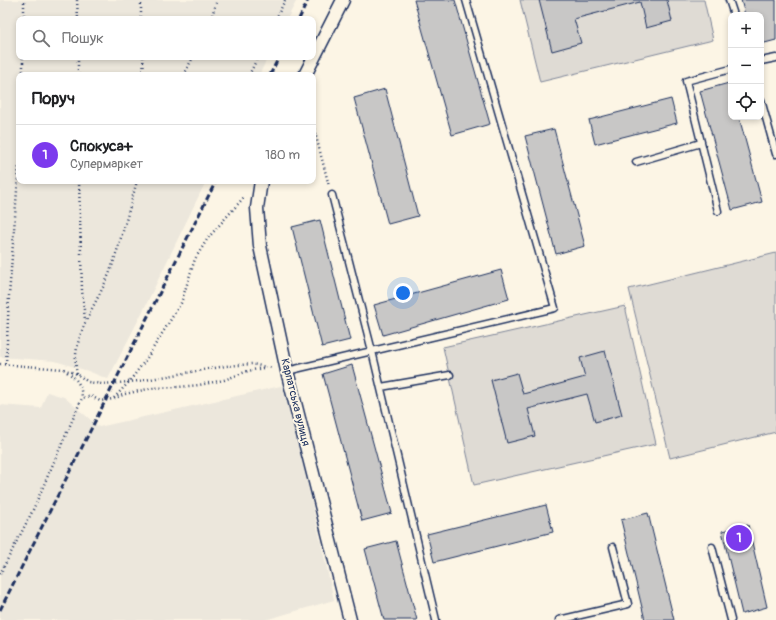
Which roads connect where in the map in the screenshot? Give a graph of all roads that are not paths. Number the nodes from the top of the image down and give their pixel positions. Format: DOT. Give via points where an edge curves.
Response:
graph roads {
  1 [pos="343,0"];
  2 [pos="466,0"];
  3 [pos="729,0"];
  4 [pos="733,12"];
  5 [pos="316,53"];
  6 [pos="776,58"];
  7 [pos="313,60"];
  8 [pos="764,60"];
  9 [pos="728,70"];
  10 [pos="307,72"];
  11 [pos="764,111"];
  12 [pos="701,143"];
  13 [pos="776,154"];
  14 [pos="636,162"];
  15 [pos="261,184"];
  16 [pos="332,195"];
  17 [pos="718,211"];
  18 [pos="372,351"];
  19 [pos="288,371"];
  20 [pos="450,375"];
  21 [pos="380,387"];
  22 [pos="613,547"];
  23 [pos="712,547"];
  24 [pos="350,620"];
  25 [pos="436,620"];
  26 [pos="559,620"];
  27 [pos="730,620"];
  1 -- 5 [label="street"];
  2 -- 18 [label="lane" via="555,308"];
  3 -- 4 [label="lane"];
  6 -- 8 [label="lane"];
  7 -- 10 [label="street"];
  9 -- 12 [label="lane" via="686,82"];
  11 -- 13 [label="lane"];
  12 -- 14 [label="lane"];
  12 -- 17 [label="lane"];
  15 -- 19 [label="street, Карпатська вулиця" via="257,208 260,246"];
  16 -- 18 [label="lane"];
  18 -- 19 [label="lane"];
  18 -- 21 [label="lane"];
  19 -- 24 [label="street, Карпатська вулиця"];
  20 -- 21 [label="lane"];
  21 -- 25 [label="lane"];
  22 -- 26 [label="lane" via="628,604"];
  23 -- 27 [label="lane"];
}
